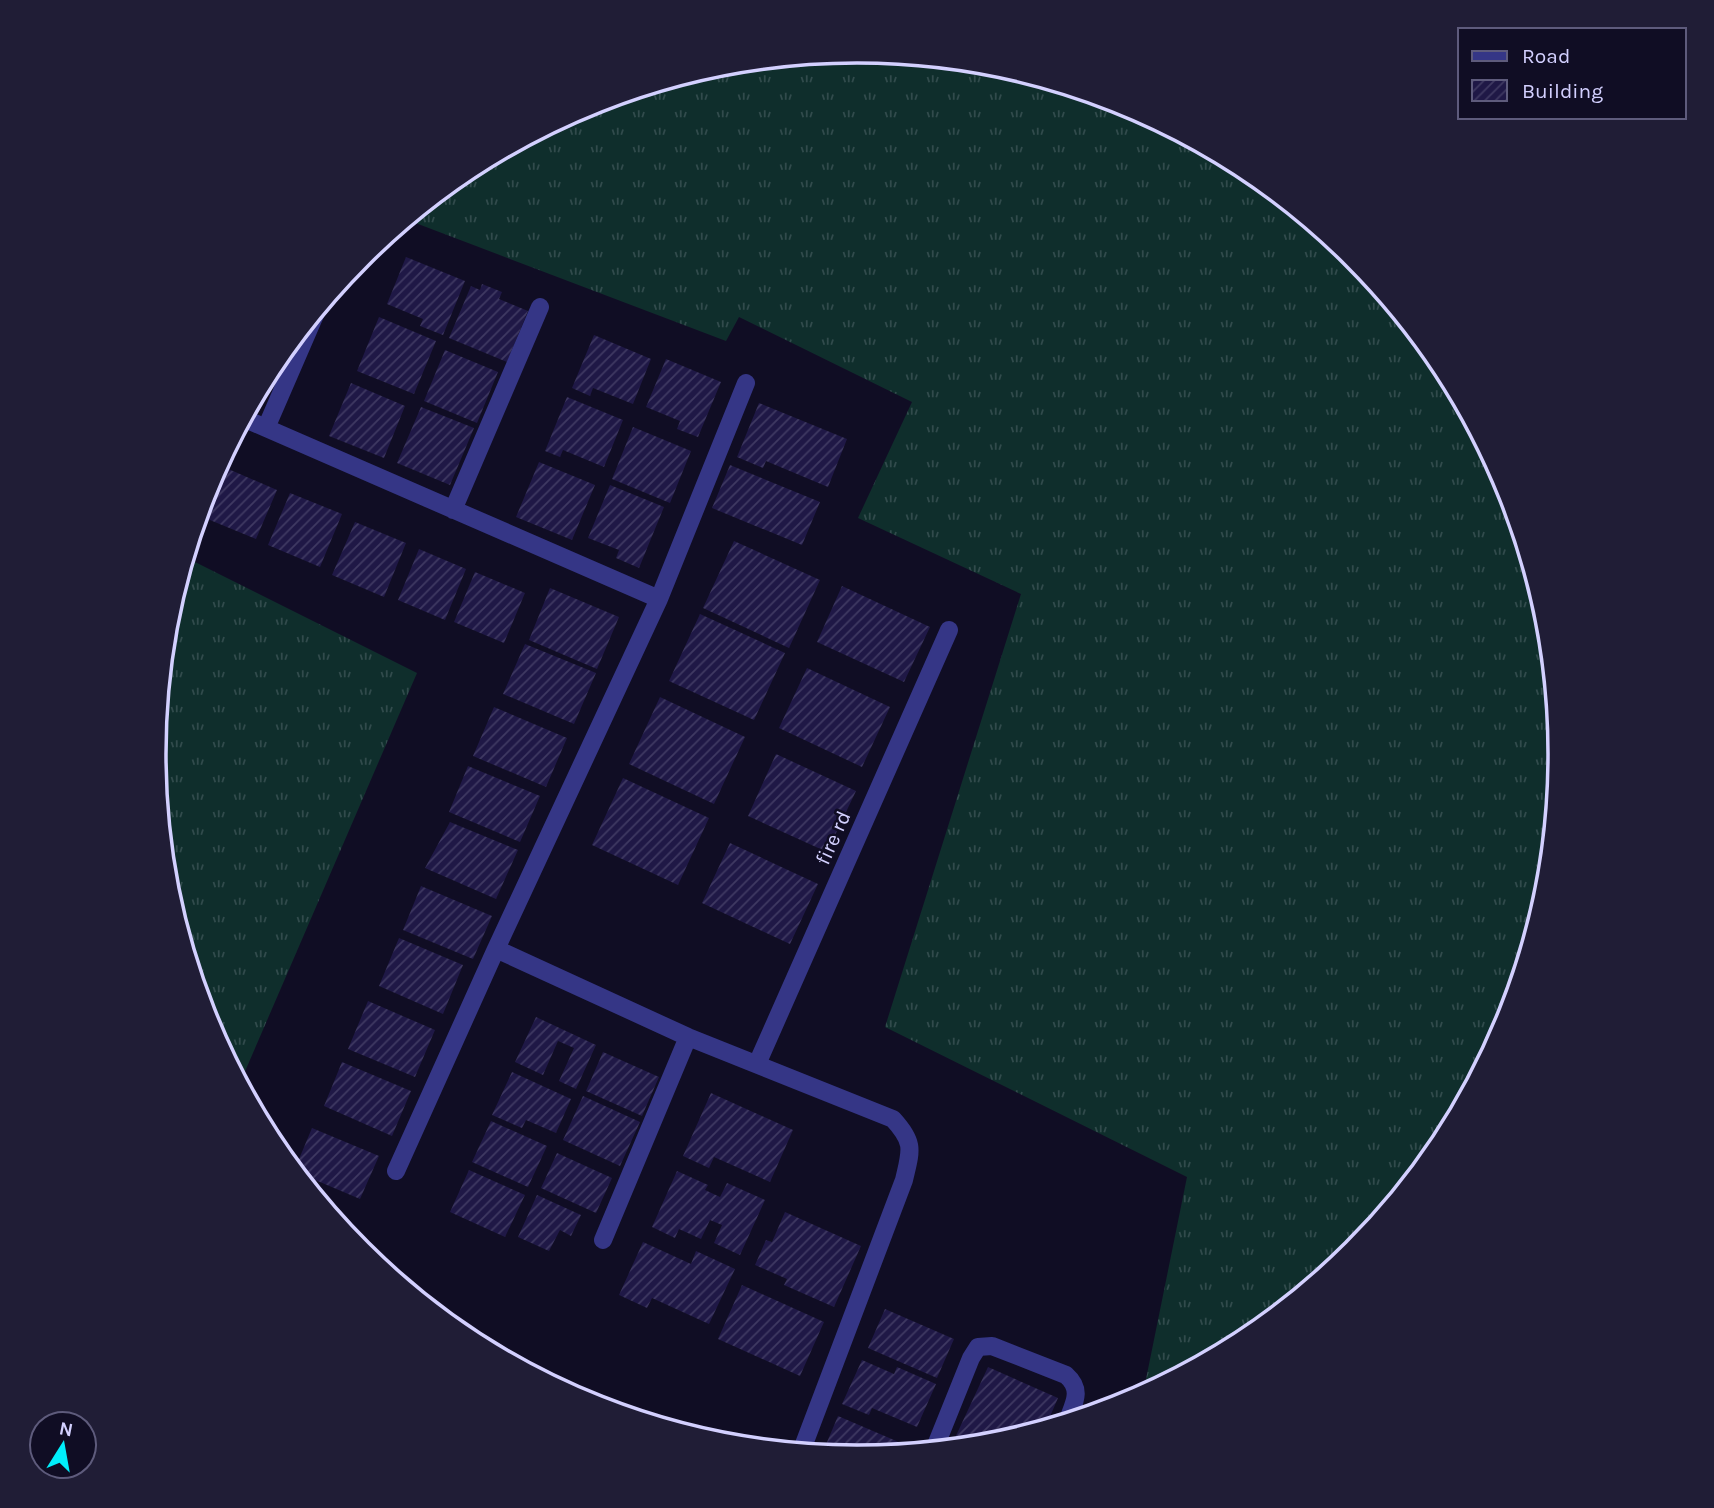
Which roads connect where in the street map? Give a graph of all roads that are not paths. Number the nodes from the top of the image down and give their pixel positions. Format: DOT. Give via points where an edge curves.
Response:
graph roads {
  1 [pos="540,307"];
  2 [pos="304,339"];
  3 [pos="746,383"];
  4 [pos="251,422"];
  5 [pos="266,428"];
  6 [pos="453,510"];
  7 [pos="659,599"];
  8 [pos="949,630"];
  9 [pos="496,949"];
  10 [pos="688,1037"];
  11 [pos="757,1064"];
  12 [pos="396,1171"];
  13 [pos="603,1240"];
  14 [pos="1071,1410"];
  15 [pos="938,1440"];
  16 [pos="805,1443"];
  1 -- 6 [label="street"];
  2 -- 5 [label="street"];
  3 -- 7 [label="street"];
  4 -- 5 [label="street"];
  5 -- 6 [label="street"];
  6 -- 7 [label="street"];
  7 -- 9 [label="street"];
  8 -- 11 [label="street, fire rd"];
  9 -- 10 [label="street"];
  9 -- 12 [label="street"];
  10 -- 11 [label="street"];
  10 -- 13 [label="street"];
  11 -- 16 [label="street" via="893,1119 908,1135 910,1155 904,1180"];
  14 -- 15 [label="street" via="1077,1393 1066,1375 992,1346 978,1348"];
}
